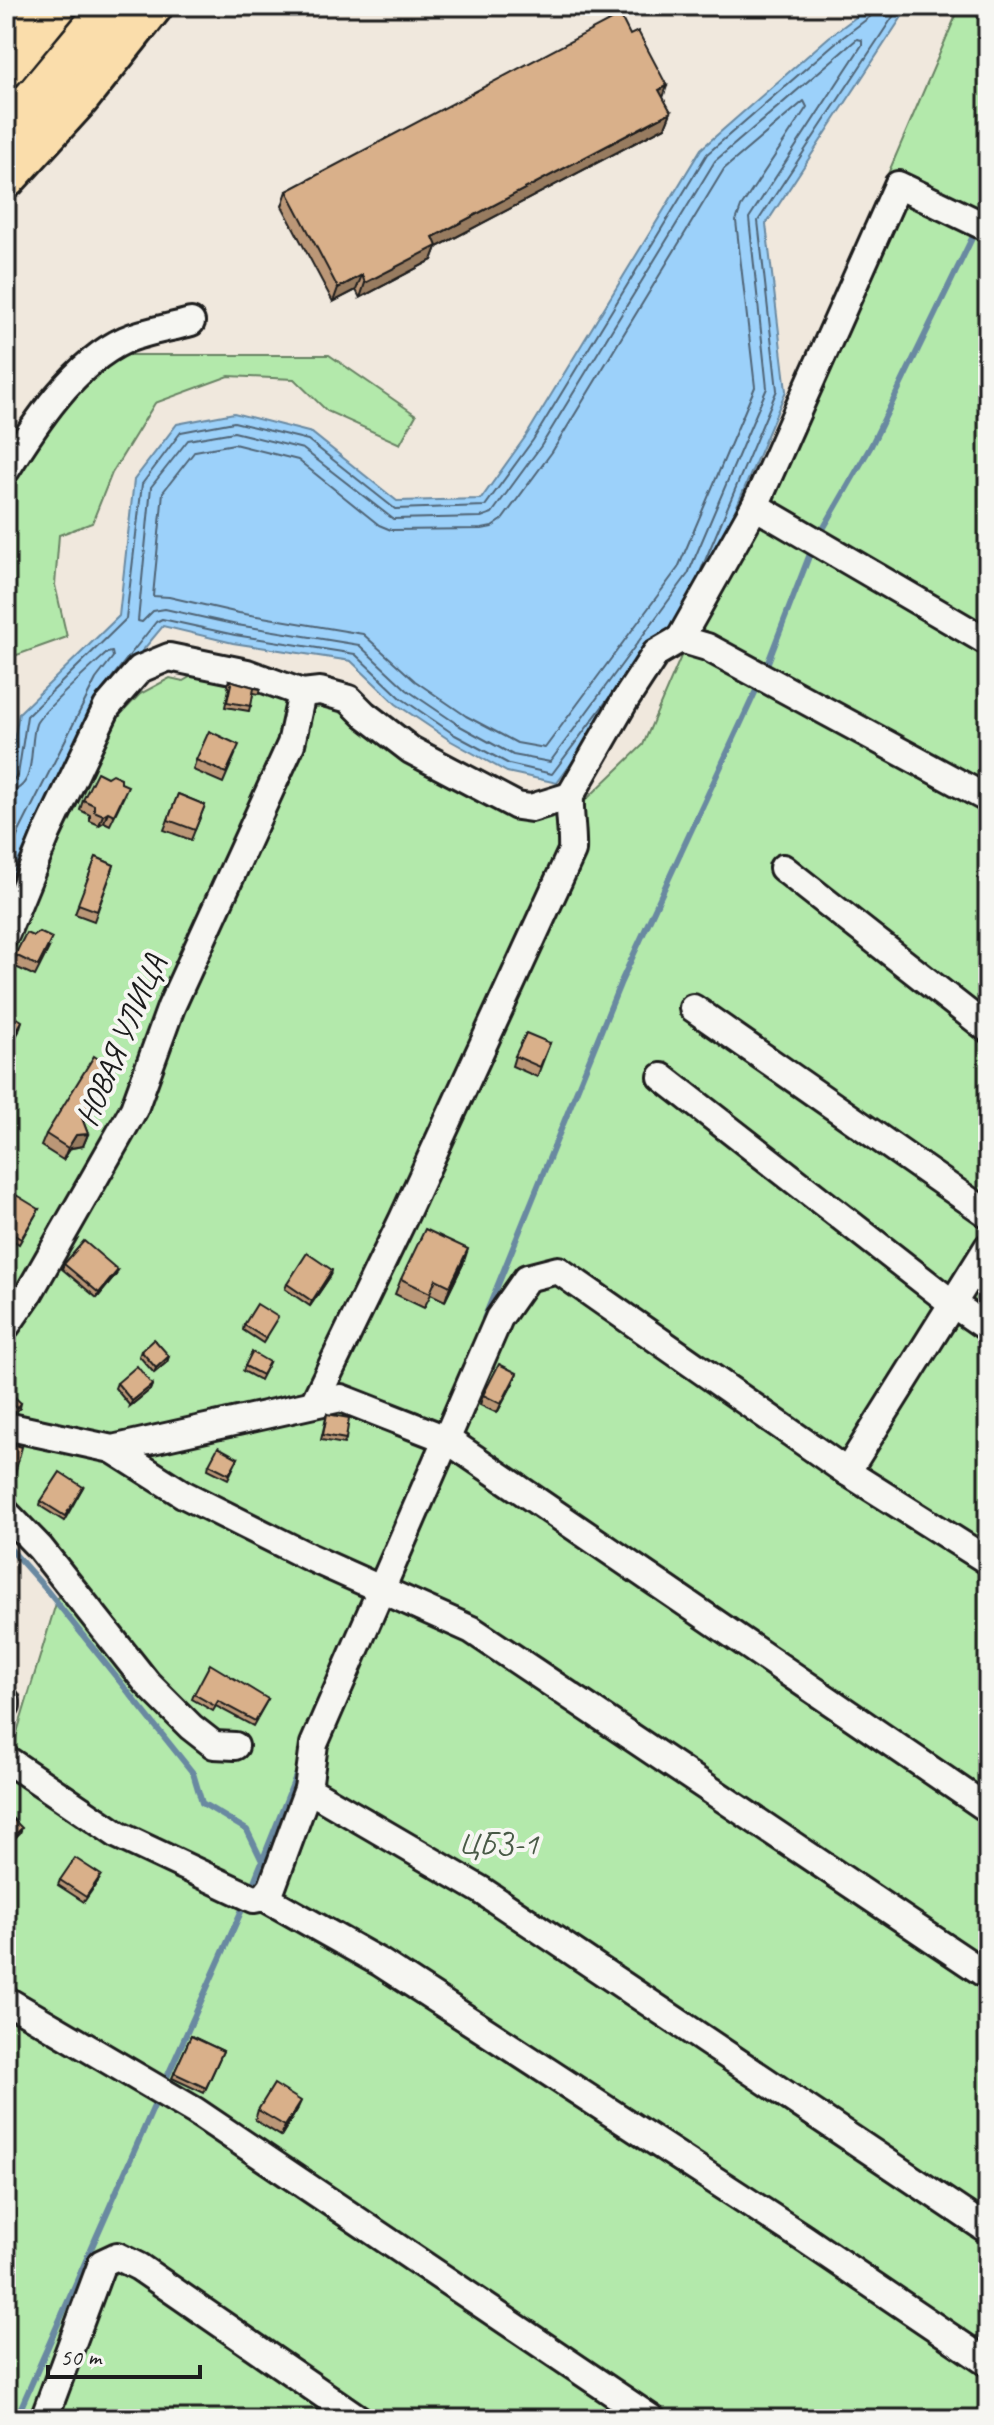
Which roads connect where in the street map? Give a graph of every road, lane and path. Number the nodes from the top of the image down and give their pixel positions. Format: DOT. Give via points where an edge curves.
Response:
graph roads {
  1 [pos="17,6"];
  2 [pos="57,6"];
  3 [pos="110,6"];
  4 [pos="153,6"];
  5 [pos="6,20"];
  6 [pos="6,68"];
  7 [pos="6,131"];
  8 [pos="6,179"];
  9 [pos="988,228"];
  10 [pos="191,322"];
  11 [pos="6,470"];
  12 [pos="755,506"];
  13 [pos="680,639"];
  14 [pos="988,642"];
  15 [pos="302,693"];
  16 [pos="570,796"];
  17 [pos="988,799"];
  18 [pos="783,868"];
  19 [pos="6,933"];
  20 [pos="693,1008"];
  21 [pos="988,1029"];
  22 [pos="662,1077"];
  23 [pos="988,1214"];
  24 [pos="988,1247"];
  25 [pos="953,1304"];
  26 [pos="6,1326"];
  27 [pos="988,1328"];
  28 [pos="314,1403"];
  29 [pos="6,1426"];
  30 [pos="446,1439"];
  31 [pos="112,1449"];
  32 [pos="847,1472"];
  33 [pos="6,1513"];
  34 [pos="988,1561"];
  35 [pos="383,1588"];
  36 [pos="235,1746"];
  37 [pos="6,1759"];
  38 [pos="308,1789"];
  39 [pos="988,1809"];
  40 [pos="264,1897"];
  41 [pos="988,1976"];
  42 [pos="6,2000"];
  43 [pos="988,2230"];
  44 [pos="988,2363"];
  45 [pos="44,2419"];
  46 [pos="359,2419"];
  47 [pos="652,2419"];
  1 -- 5 [label="highway"];
  2 -- 6 [label="highway"];
  3 -- 7 [label="highway"];
  4 -- 8 [label="highway"];
  9 -- 12 [label="street" via="898,185"];
  10 -- 11 [label="street" via="125,340 86,366 34,426"];
  12 -- 13 [label="street"];
  12 -- 14 [label="street"];
  13 -- 16 [label="street" via="656,653"];
  13 -- 17 [label="street" via="707,647"];
  15 -- 16 [label="street" via="320,691 349,699 411,750 517,806 531,808"];
  15 -- 19 [label="street" via="247,673 169,657 140,669 107,707"];
  15 -- 26 [label="street, НОВАЯ УЛИЦА" via="291,744 171,1007 134,1109"];
  16 -- 28 [label="street" via="572,851"];
  18 -- 21 [label="street"];
  20 -- 23 [label="street"];
  22 -- 25 [label="street"];
  24 -- 25 [label="street"];
  25 -- 27 [label="street"];
  25 -- 32 [label="street"];
  28 -- 30 [label="street" via="341,1398"];
  28 -- 31 [label="street"];
  29 -- 31 [label="street"];
  30 -- 32 [label="street" via="499,1318 527,1278 558,1270"];
  30 -- 35 [label="street"];
  30 -- 39 [label="street"];
  31 -- 35 [label="street" via="183,1494"];
  32 -- 34 [label="street"];
  33 -- 36 [label="street" via="147,1683 214,1745"];
  35 -- 38 [label="street" via="314,1744"];
  35 -- 41 [label="street" via="472,1630"];
  37 -- 40 [label="street" via="118,1835 254,1899"];
  38 -- 40 [label="street"];
  38 -- 43 [label="street" via="481,1890"];
  40 -- 44 [label="street" via="394,1971"];
  42 -- 47 [label="street" via="195,2111"];
  45 -- 46 [label="street" via="102,2263 117,2256"];
}
